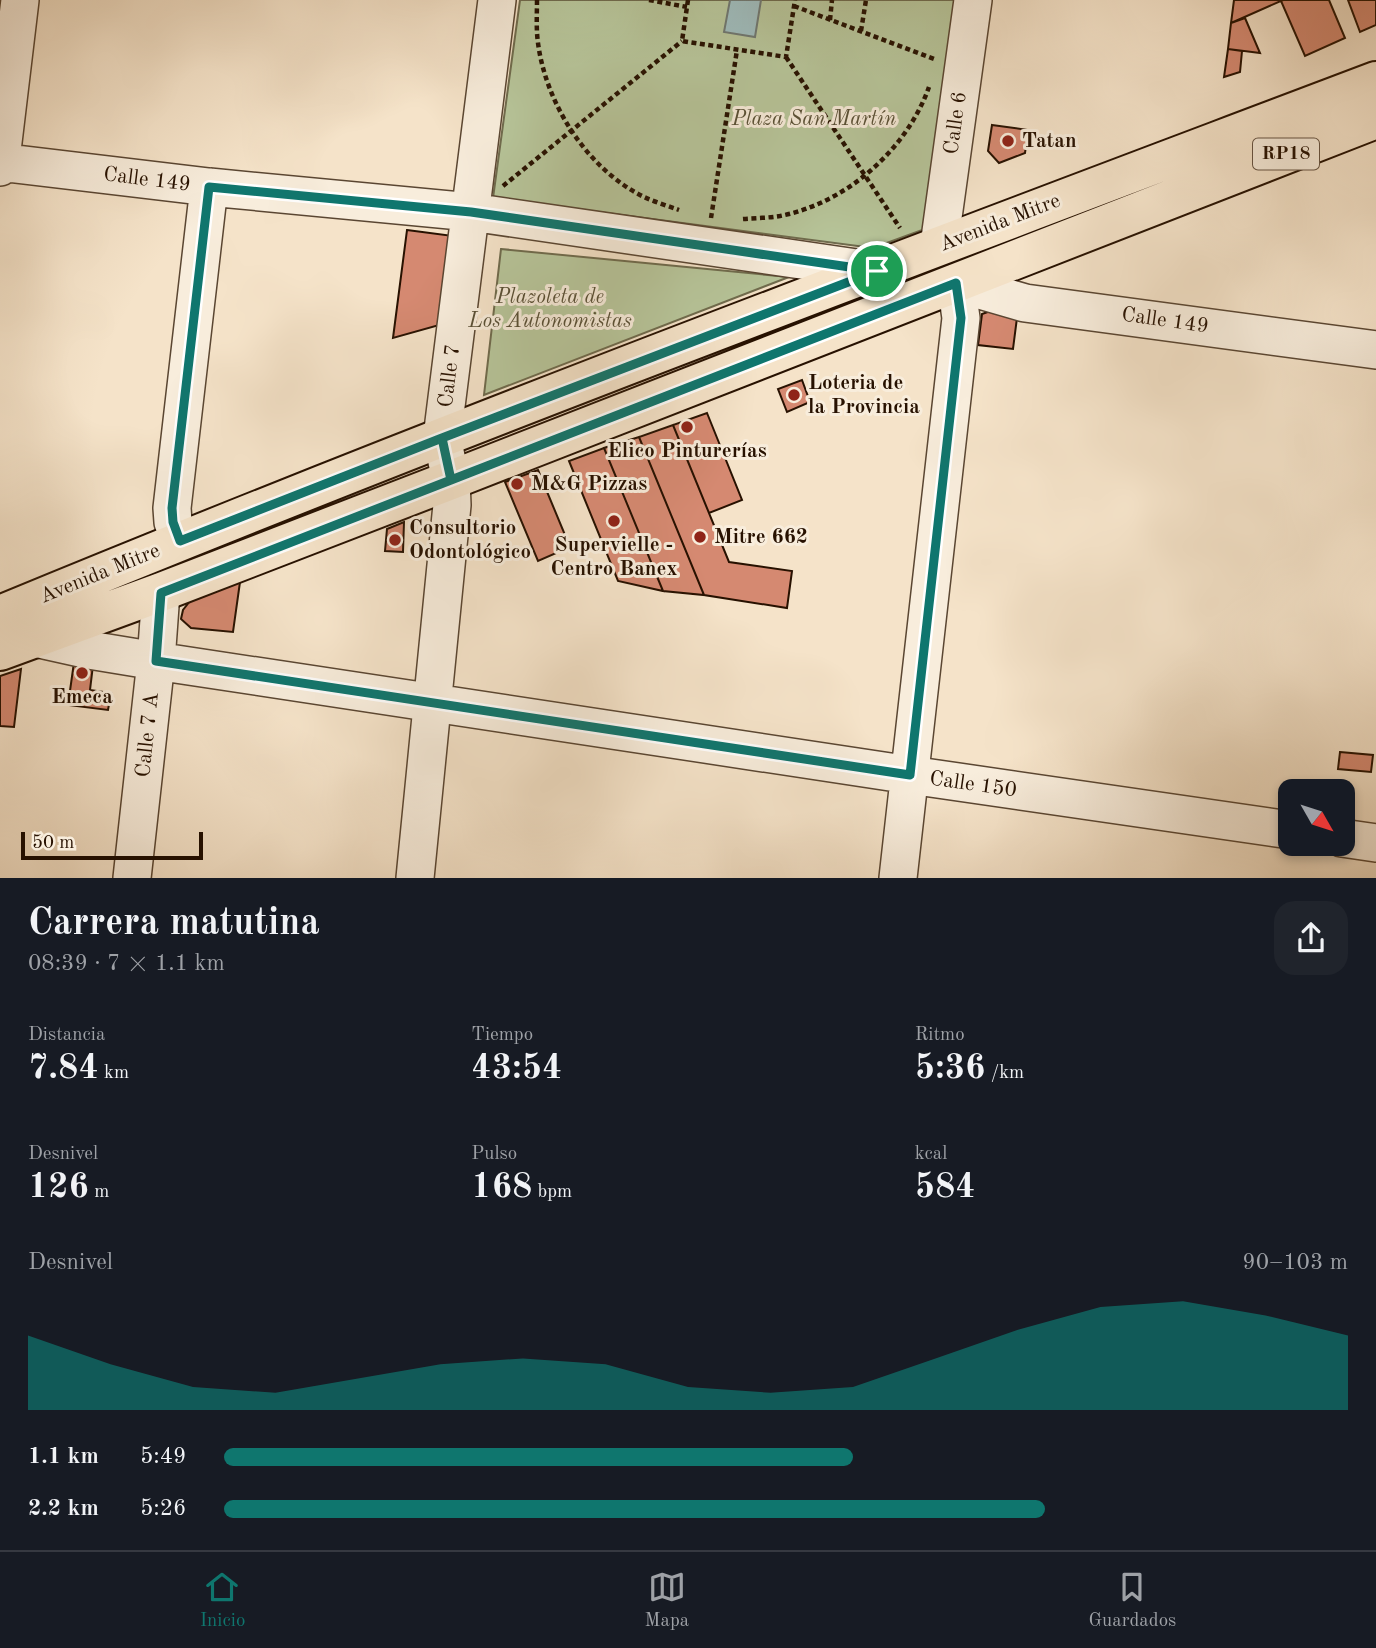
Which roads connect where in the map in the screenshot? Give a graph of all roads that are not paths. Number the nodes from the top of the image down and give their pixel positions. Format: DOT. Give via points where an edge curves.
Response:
graph roads {
  1 [pos="20,0"];
  2 [pos="497,0"];
  3 [pos="973,0"];
  4 [pos="1376,81"];
  5 [pos="1376,119"];
  6 [pos="0,164"];
  7 [pos="209,187"];
  8 [pos="471,212"];
  9 [pos="928,250"];
  10 [pos="877,271"];
  11 [pos="956,283"];
  12 [pos="1376,349"];
  13 [pos="442,438"];
  14 [pos="451,480"];
  15 [pos="180,541"];
  16 [pos="161,593"];
  17 [pos="0,615"];
  18 [pos="35,638"];
  19 [pos="0,651"];
  20 [pos="156,661"];
  21 [pos="433,702"];
  22 [pos="910,775"];
  23 [pos="1278,828"];
  24 [pos="1355,840"];
  25 [pos="1376,843"];
  26 [pos="132,878"];
  27 [pos="415,878"];
  28 [pos="898,878"];
  1 -- 6 [label="street"];
  2 -- 8 [label="street, Calle 7"];
  3 -- 9 [label="street, Calle 6"];
  4 -- 9 [label="main road, Avenida Mitre / RP18"];
  5 -- 11 [label="main road, Avenida Mitre / RP18"];
  6 -- 7 [label="street, Calle 149"];
  7 -- 8 [label="street, Calle 149"];
  7 -- 15 [label="street" via="172,508"];
  8 -- 10 [label="street, Calle 149" via="711,224"];
  8 -- 13 [label="street, Calle 7"];
  9 -- 10 [label="main road, Avenida Mitre / RP18"];
  10 -- 13 [label="main road, Avenida Mitre / RP18"];
  11 -- 12 [label="street, Calle 149" via="1025,303"];
  11 -- 14 [label="main road, Avenida Mitre / RP18"];
  11 -- 22 [label="street" via="961,318"];
  13 -- 14 [label="street, Calle 7"];
  13 -- 15 [label="main road, Avenida Mitre / RP18"];
  14 -- 16 [label="main road, Avenida Mitre / RP18"];
  14 -- 21 [label="street, Calle 7"];
  15 -- 17 [label="main road, Avenida Mitre / RP18"];
  16 -- 18 [label="main road, Avenida Mitre / RP18"];
  16 -- 20 [label="street, Calle 7 A"];
  18 -- 19 [label="main road, Avenida Mitre / RP18"];
  18 -- 20 [label="street, Calle 150"];
  20 -- 21 [label="street, Calle 150"];
  20 -- 26 [label="street, Calle 7 A"];
  21 -- 22 [label="street, Calle 150"];
  21 -- 27 [label="street, Calle 7"];
  22 -- 23 [label="street, Calle 150"];
  22 -- 28 [label="street"];
  24 -- 25 [label="street"];
}
